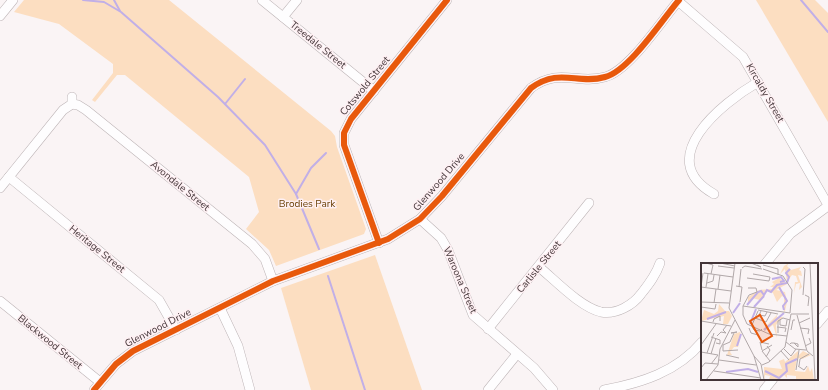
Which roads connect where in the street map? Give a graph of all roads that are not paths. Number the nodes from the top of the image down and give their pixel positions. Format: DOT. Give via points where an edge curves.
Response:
graph roads {
  1 [pos="262,0"];
  2 [pos="297,0"];
  3 [pos="447,0"];
  4 [pos="11,1"];
  5 [pos="678,1"];
  6 [pos="0,16"];
  7 [pos="283,17"];
  8 [pos="758,82"];
  9 [pos="374,91"];
  10 [pos="9,177"];
  11 [pos="0,188"];
  12 [pos="714,194"];
  13 [pos="589,204"];
  14 [pos="828,206"];
  15 [pos="420,219"];
  16 [pos="379,243"];
  17 [pos="660,263"];
  18 [pos="766,263"];
  19 [pos="539,267"];
  20 [pos="273,282"];
  21 [pos="0,301"];
  22 [pos="220,308"];
  23 [pos="828,311"];
  24 [pos="818,323"];
  25 [pos="488,329"];
  26 [pos="176,330"];
  27 [pos="701,343"];
  28 [pos="517,354"];
  29 [pos="772,380"];
  30 [pos="100,382"];
  31 [pos="634,387"];
  32 [pos="94,390"];
  33 [pos="250,390"];
  34 [pos="488,390"];
  35 [pos="553,390"];
  36 [pos="604,390"];
  37 [pos="764,390"];
  1 -- 7 [label="street, Treedale Street"];
  2 -- 7 [label="street"];
  3 -- 9 [label="street, Cotswold Street"];
  4 -- 6 [label="street"];
  5 -- 8 [label="street, Kircaldy Street" via="743,57"];
  5 -- 15 [label="street, Glenwood Drive" via="628,63 617,72 598,78 553,77 531,88"];
  7 -- 9 [label="street, Treedale Street"];
  8 -- 12 [label="street" via="738,93 718,110 692,142 688,159 692,174 703,188"];
  8 -- 14 [label="street, Kircaldy Street"];
  9 -- 16 [label="street, Cotswold Street" via="348,122 344,142"];
  10 -- 11 [label="street, Avondale Street"];
  10 -- 20 [label="street, Avondale Street" via="72,101 252,244 262,254"];
  10 -- 26 [label="street, Heritage Street" via="159,300"];
  13 -- 19 [label="street, Carlisle Street"];
  14 -- 18 [label="street" via="790,234"];
  15 -- 16 [label="street, Glenwood Drive"];
  15 -- 25 [label="street, Waroona Street" via="446,246 473,316"];
  16 -- 20 [label="street, Glenwood Drive"];
  17 -- 19 [label="street" via="656,275 635,302 621,310 602,312 584,304"];
  19 -- 25 [label="street, Carlisle Street"];
  20 -- 22 [label="street, Glenwood Drive"];
  21 -- 30 [label="street, Blackwood Street"];
  22 -- 26 [label="street, Glenwood Drive"];
  22 -- 33 [label="street" via="238,346"];
  23 -- 24 [label="street"];
  25 -- 28 [label="street, Waroona Street"];
  26 -- 30 [label="street, Glenwood Drive" via="127,355"];
  27 -- 31 [label="street" via="679,363"];
  28 -- 34 [label="street"];
  28 -- 35 [label="street, Waroona Street" via="545,378"];
  29 -- 37 [label="street"];
  30 -- 32 [label="street, Glenwood Drive"];
  31 -- 36 [label="street"];
}
